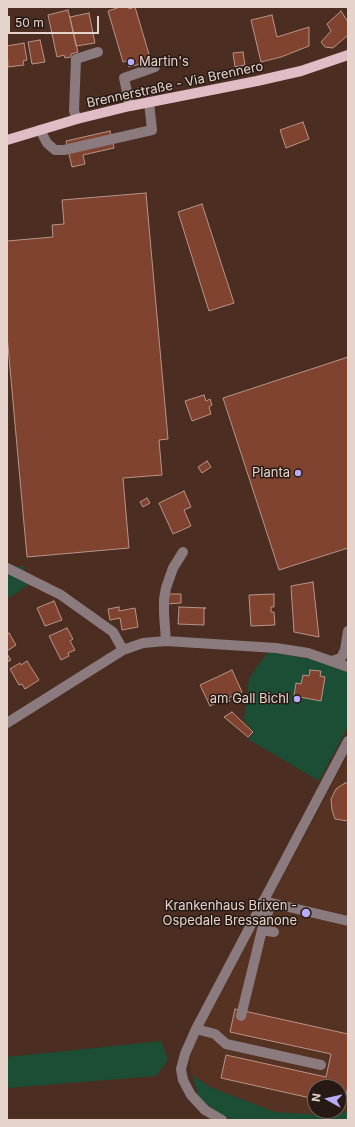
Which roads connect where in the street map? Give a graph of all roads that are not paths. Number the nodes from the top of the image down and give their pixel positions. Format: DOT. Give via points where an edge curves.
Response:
graph roads {
  1 [pos="98,52"];
  2 [pos="348,57"];
  3 [pos="155,67"];
  4 [pos="149,102"];
  5 [pos="130,106"];
  6 [pos="77,119"];
  7 [pos="40,130"];
  8 [pos="7,140"];
  9 [pos="183,552"];
  10 [pos="7,568"];
  11 [pos="348,631"];
  12 [pos="166,641"];
  13 [pos="123,650"];
  14 [pos="332,660"];
  15 [pos="348,667"];
  16 [pos="7,723"];
  17 [pos="348,741"];
  18 [pos="263,902"];
  19 [pos="342,917"];
  20 [pos="262,930"];
  21 [pos="274,932"];
  22 [pos="241,1016"];
  23 [pos="196,1029"];
  24 [pos="321,1065"];
  25 [pos="222,1120"];
  1 -- 6 [label="street" via="76,59 74,111"];
  2 -- 4 [label="main road, Brennerstraße - Via Brennero" via="257,81"];
  3 -- 5 [label="street" via="124,78"];
  4 -- 5 [label="main road, Brennerstraße - Via Brennero"];
  4 -- 7 [label="street" via="152,130 55,150 47,143"];
  5 -- 6 [label="main road, Brennerstraße - Via Brennero"];
  6 -- 7 [label="main road, Brennerstraße - Via Brennero"];
  7 -- 8 [label="main road, Brennerstraße - Via Brennero"];
  9 -- 12 [label="street" via="173,568 166,588"];
  10 -- 13 [label="street" via="61,595 113,632"];
  11 -- 14 [label="street" via="341,658"];
  12 -- 13 [label="street" via="143,642"];
  12 -- 14 [label="street" via="276,648"];
  13 -- 16 [label="street"];
  14 -- 15 [label="street"];
  17 -- 18 [label="street"];
  18 -- 19 [label="street"];
  18 -- 20 [label="street" via="269,910"];
  18 -- 23 [label="street"];
  20 -- 21 [label="street"];
  20 -- 22 [label="street"];
  23 -- 24 [label="street" via="215,1034 226,1044"];
  23 -- 25 [label="street" via="181,1069 183,1080 191,1095 205,1110"];
}
